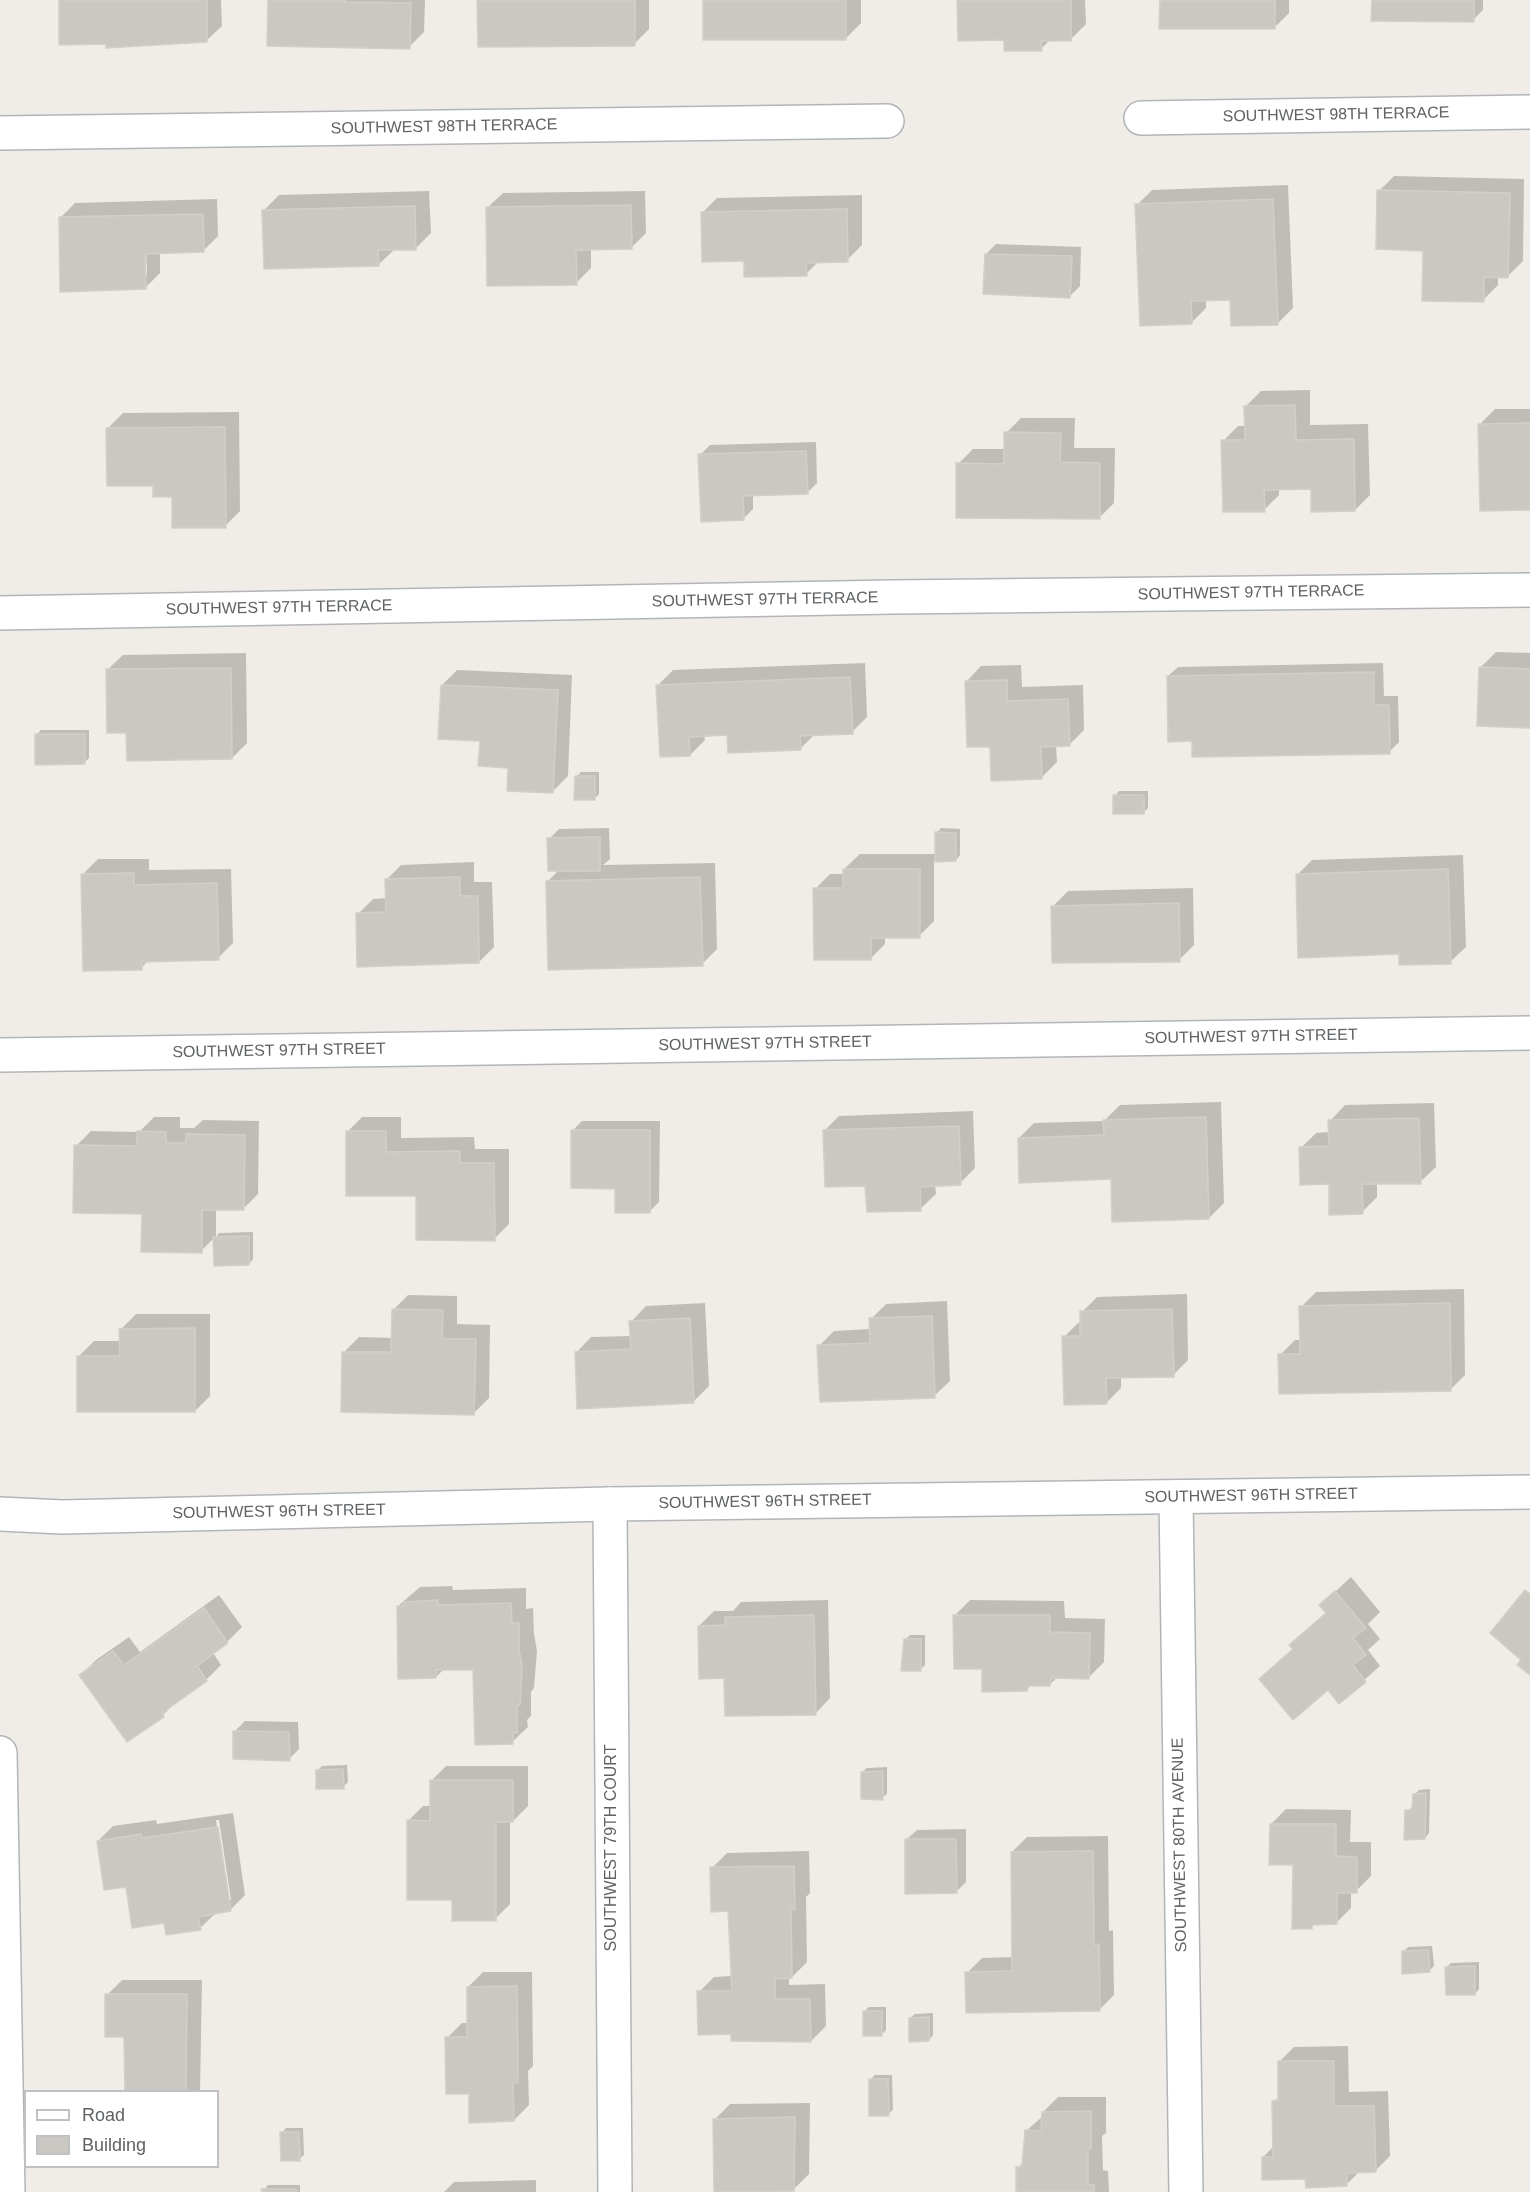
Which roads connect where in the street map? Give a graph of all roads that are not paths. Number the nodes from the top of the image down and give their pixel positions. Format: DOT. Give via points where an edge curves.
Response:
graph roads {
  1 [pos="1530,112"];
  2 [pos="1141,118"];
  3 [pos="887,121"];
  4 [pos="0,133"];
  5 [pos="1530,590"];
  6 [pos="0,613"];
  7 [pos="1530,1033"];
  8 [pos="0,1055"];
  9 [pos="1530,1492"];
  10 [pos="1176,1497"];
  11 [pos="610,1504"];
  12 [pos="0,1514"];
  13 [pos="0,1752"];
  14 [pos="3,2066"];
  15 [pos="8,2192"];
  16 [pos="615,2192"];
  17 [pos="1186,2192"];
  1 -- 2 [label="street, SOUTHWEST 98TH TERRACE"];
  3 -- 4 [label="street, SOUTHWEST 98TH TERRACE"];
  5 -- 6 [label="street, SOUTHWEST 97TH TERRACE"];
  7 -- 8 [label="street, SOUTHWEST 97TH STREET"];
  9 -- 10 [label="street, SOUTHWEST 96TH STREET"];
  10 -- 11 [label="street, SOUTHWEST 96TH STREET"];
  10 -- 17 [label="street, SOUTHWEST 80TH AVENUE"];
  11 -- 12 [label="street, SOUTHWEST 96TH STREET" via="62,1517"];
  11 -- 16 [label="street, SOUTHWEST 79TH COURT"];
  13 -- 14 [label="street"];
  14 -- 15 [label="street"];
}
